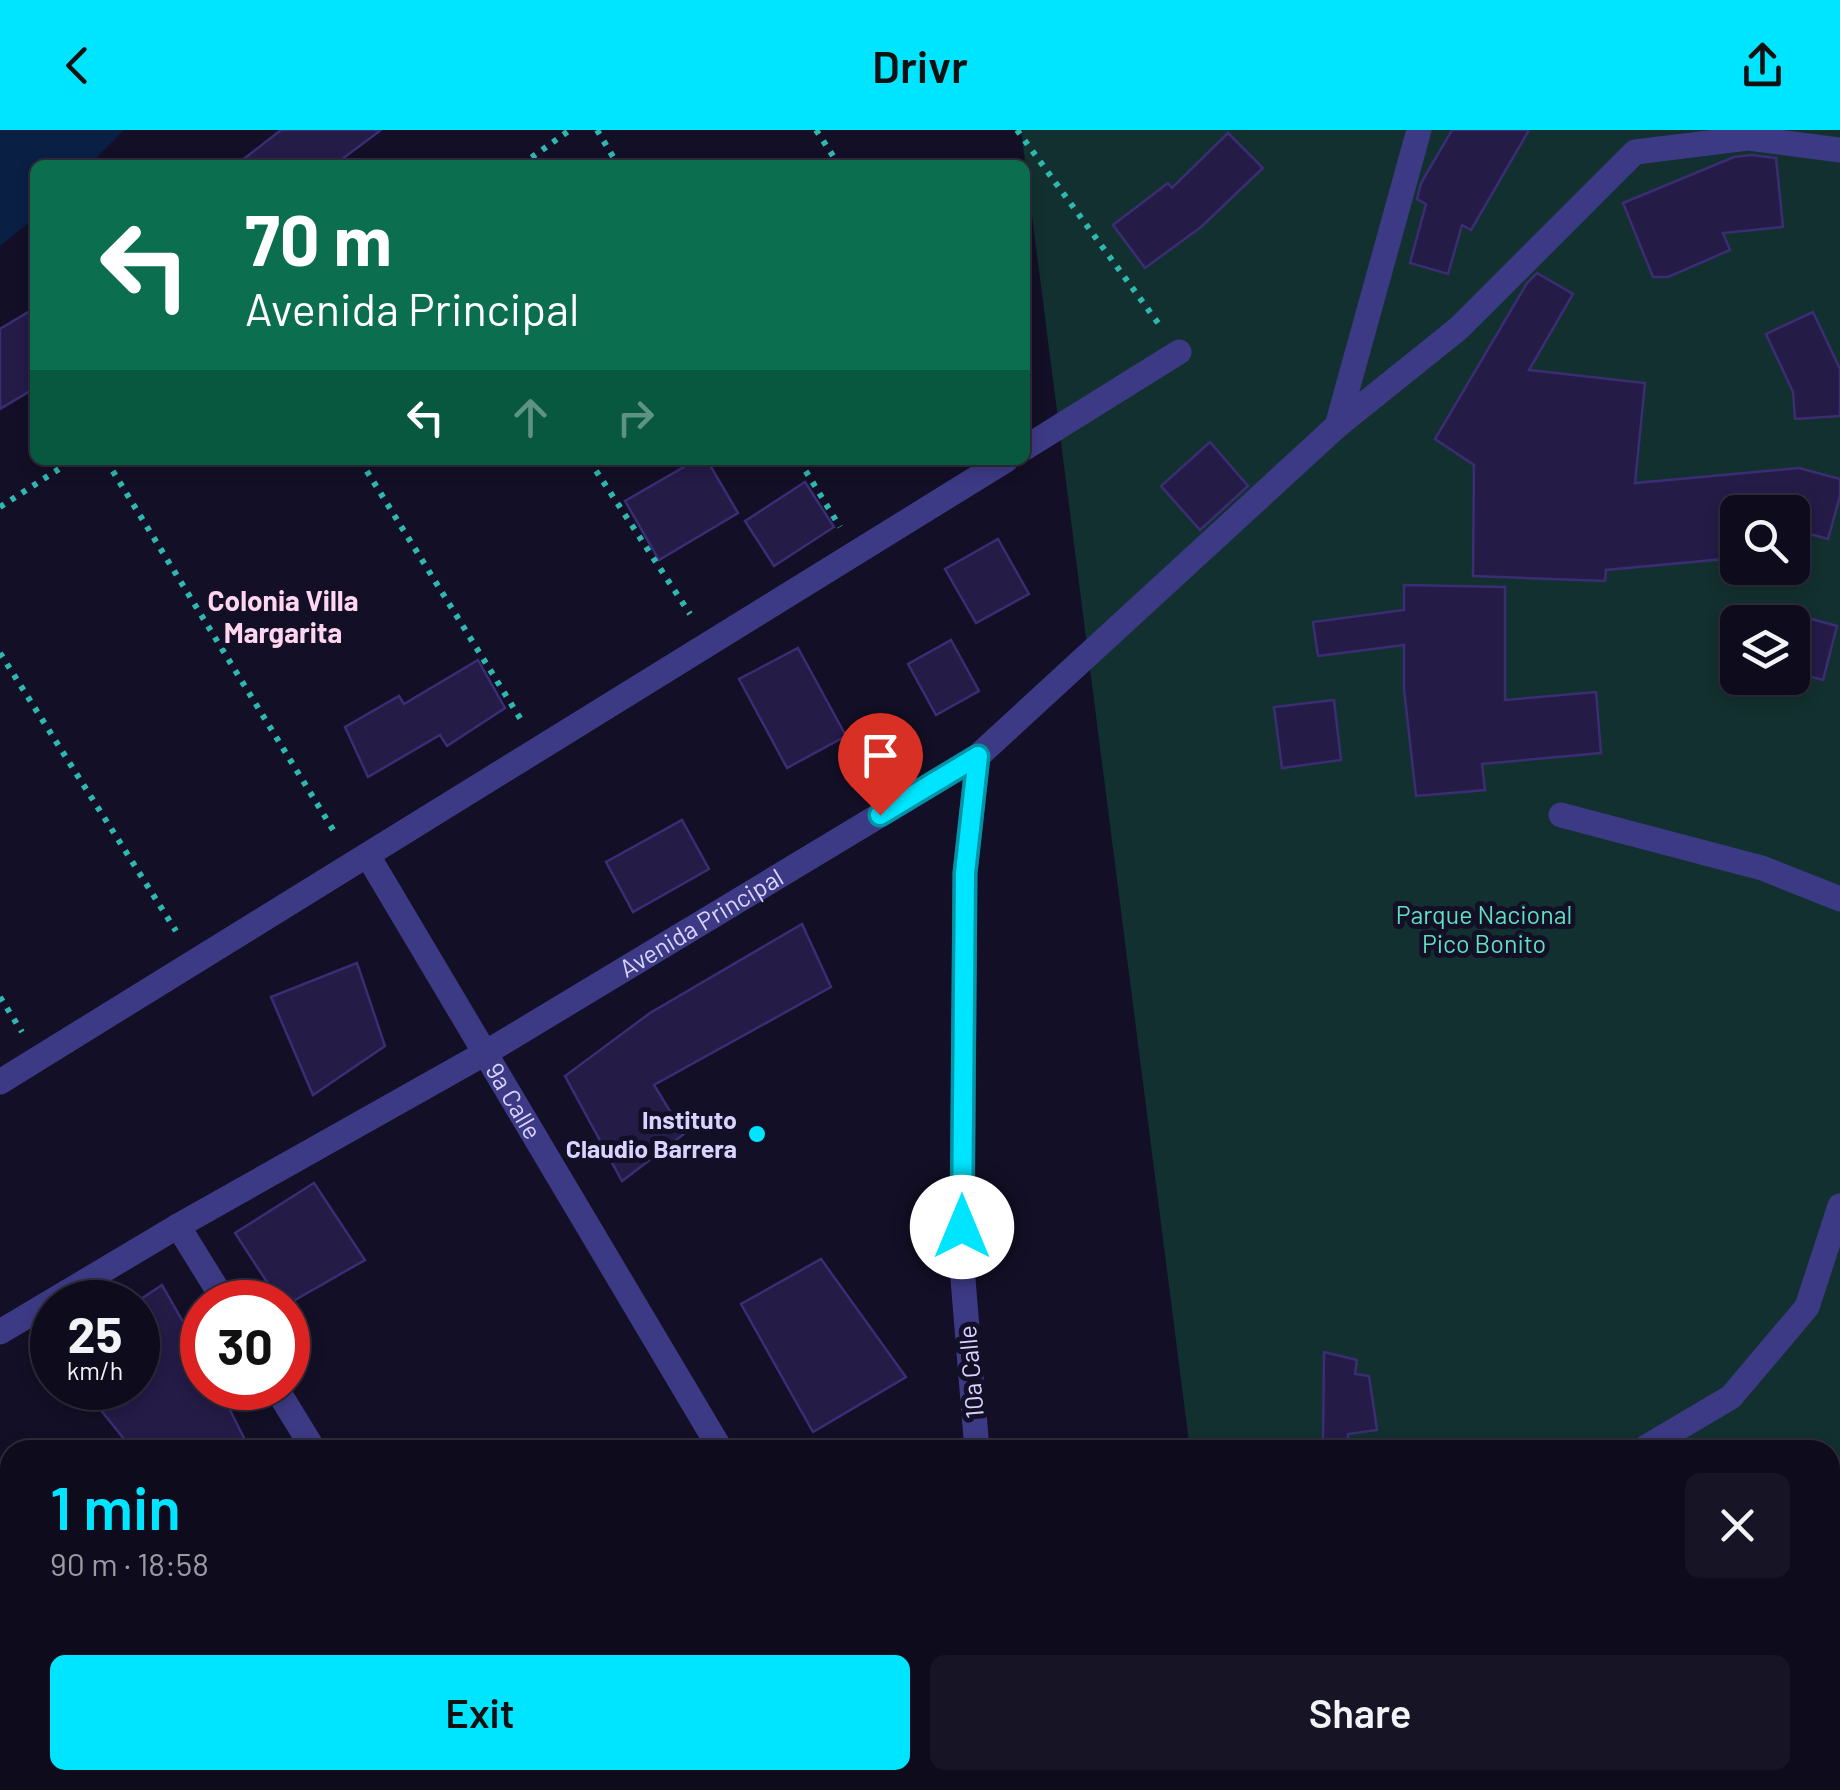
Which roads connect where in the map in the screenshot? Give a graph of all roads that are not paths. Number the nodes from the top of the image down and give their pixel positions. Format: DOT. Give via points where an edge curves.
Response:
graph roads {
  1 [pos="1419,130"];
  2 [pos="1840,150"];
  3 [pos="1180,352"];
  4 [pos="1337,426"];
  5 [pos="1030,445"];
  6 [pos="998,465"];
  7 [pos="978,756"];
  8 [pos="1560,815"];
  9 [pos="361,860"];
  10 [pos="1840,899"];
  11 [pos="487,1052"];
  12 [pos="0,1082"];
  13 [pos="1840,1206"];
  14 [pos="178,1226"];
  15 [pos="211,1280"];
  16 [pos="0,1332"];
  17 [pos="289,1410"];
  18 [pos="308,1440"];
  19 [pos="715,1440"];
  20 [pos="976,1440"];
  21 [pos="1658,1440"];
  1 -- 4 [label="street"];
  2 -- 4 [label="street, Avenida Principal" via="1748,138 1636,152 1459,328"];
  3 -- 5 [label="street"];
  4 -- 7 [label="street, Avenida Principal"];
  6 -- 9 [label="street"];
  7 -- 11 [label="street, Avenida Principal"];
  7 -- 20 [label="street, 10a Calle" via="965,873 962,1247"];
  8 -- 10 [label="street" via="1762,868"];
  9 -- 11 [label="street, 9a Calle"];
  9 -- 12 [label="street"];
  11 -- 14 [label="street, Avenida Principal"];
  11 -- 19 [label="street, 9a Calle"];
  13 -- 21 [label="street" via="1807,1307 1731,1397"];
  14 -- 15 [label="street"];
  14 -- 16 [label="street, Avenida Principal"];
  17 -- 18 [label="street"];
}
